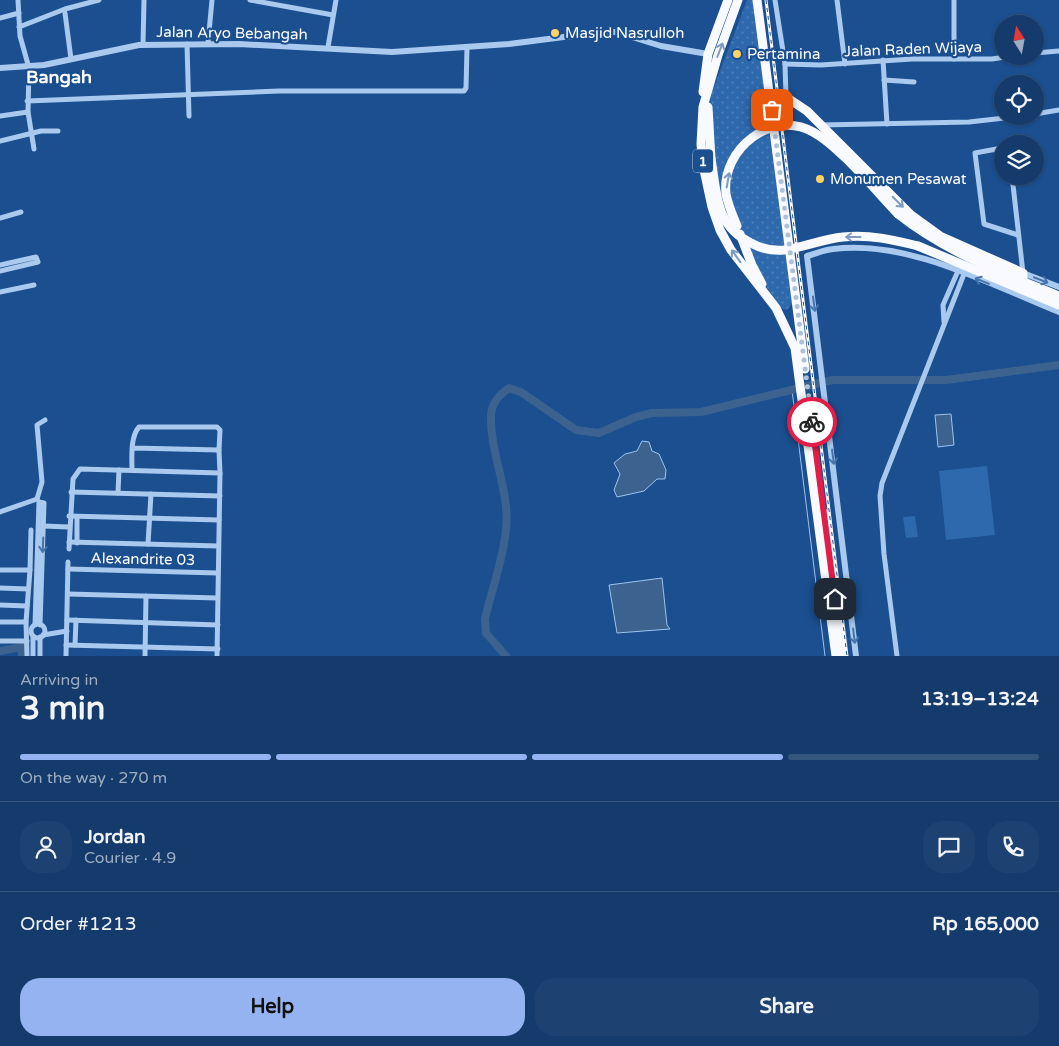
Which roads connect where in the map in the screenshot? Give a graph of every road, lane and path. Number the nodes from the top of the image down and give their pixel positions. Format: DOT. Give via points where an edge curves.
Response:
graph roads {
  1 [pos="18,0"];
  2 [pos="99,0"];
  3 [pos="144,0"];
  4 [pos="212,0"];
  5 [pos="250,0"];
  6 [pos="336,0"];
  7 [pos="728,0"];
  8 [pos="757,0"];
  9 [pos="775,0"];
  10 [pos="837,0"];
  11 [pos="954,0"];
  12 [pos="739,1"];
  13 [pos="19,13"];
  14 [pos="65,13"];
  15 [pos="333,15"];
  16 [pos="0,18"];
  17 [pos="19,27"];
  18 [pos="208,43"];
  19 [pos="187,44"];
  20 [pos="143,45"];
  21 [pos="328,47"];
  22 [pos="467,48"];
  23 [pos="1059,51"];
  24 [pos="1044,52"];
  25 [pos="708,54"];
  26 [pos="994,57"];
  27 [pos="954,59"];
  28 [pos="71,60"];
  29 [pos="883,60"];
  30 [pos="785,64"];
  31 [pos="845,64"];
  32 [pos="0,68"];
  33 [pos="29,68"];
  34 [pos="884,80"];
  35 [pos="914,82"];
  36 [pos="707,91"];
  37 [pos="188,94"];
  38 [pos="786,97"];
  39 [pos="27,101"];
  40 [pos="703,107"];
  41 [pos="1059,110"];
  42 [pos="28,112"];
  43 [pos="1044,112"];
  44 [pos="0,116"];
  45 [pos="189,116"];
  46 [pos="994,119"];
  47 [pos="887,124"];
  48 [pos="821,125"];
  49 [pos="58,130"];
  50 [pos="31,133"];
  51 [pos="0,141"];
  52 [pos="34,149"];
  53 [pos="994,149"];
  54 [pos="1013,185"];
  55 [pos="21,212"];
  56 [pos="0,218"];
  57 [pos="1018,235"];
  58 [pos="0,264"];
  59 [pos="0,271"];
  60 [pos="961,272"];
  61 [pos="1020,274"];
  62 [pos="34,285"];
  63 [pos="1059,287"];
  64 [pos="0,292"];
  65 [pos="1059,296"];
  66 [pos="796,300"];
  67 [pos="1059,305"];
  68 [pos="774,306"];
  69 [pos="1044,306"];
  70 [pos="1059,311"];
  71 [pos="804,387"];
  72 [pos="45,420"];
  73 [pos="133,448"];
  74 [pos="219,450"];
  75 [pos="119,470"];
  76 [pos="132,470"];
  77 [pos="220,474"];
  78 [pos="71,492"];
  79 [pos="118,493"];
  80 [pos="151,494"];
  81 [pos="220,496"];
  82 [pos="38,500"];
  83 [pos="0,512"];
  84 [pos="69,516"];
  85 [pos="77,517"];
  86 [pos="150,518"];
  87 [pos="219,520"];
  88 [pos="37,526"];
  89 [pos="44,526"];
  90 [pos="69,527"];
  91 [pos="31,530"];
  92 [pos="69,542"];
  93 [pos="76,543"];
  94 [pos="148,544"];
  95 [pos="218,546"];
  96 [pos="68,549"];
  97 [pos="68,562"];
  98 [pos="0,570"];
  99 [pos="30,570"];
  100 [pos="68,570"];
  101 [pos="218,573"];
  102 [pos="0,588"];
  103 [pos="28,589"];
  104 [pos="68,594"];
  105 [pos="146,596"];
  106 [pos="217,598"];
  107 [pos="0,605"];
  108 [pos="27,606"];
  109 [pos="67,620"];
  110 [pos="76,620"];
  111 [pos="145,621"];
  112 [pos="0,622"];
  113 [pos="26,622"];
  114 [pos="218,625"];
  115 [pos="41,631"];
  116 [pos="67,631"];
  117 [pos="33,636"];
  118 [pos="0,641"];
  119 [pos="27,641"];
  120 [pos="66,645"];
  121 [pos="75,645"];
  122 [pos="145,647"];
  123 [pos="218,649"];
  124 [pos="27,656"];
  125 [pos="32,656"];
  126 [pos="40,656"];
  127 [pos="66,656"];
  128 [pos="145,656"];
  129 [pos="217,656"];
  130 [pos="836,656"];
  131 [pos="843,656"];
  132 [pos="856,656"];
  133 [pos="897,656"];
  1 -- 13 [label="street"];
  2 -- 17 [label="street"];
  3 -- 20 [label="street"];
  4 -- 18 [label="street"];
  5 -- 15 [label="street"];
  6 -- 15 [label="street"];
  7 -- 25 [label="highway"];
  8 -- 66 [label="highway, 1"];
  9 -- 30 [label="street"];
  10 -- 31 [label="street"];
  11 -- 27 [label="street"];
  36 -- 12 [label="highway, 1, one-way"];
  13 -- 16 [label="street"];
  13 -- 17 [label="street"];
  14 -- 28 [label="street"];
  15 -- 21 [label="street"];
  17 -- 33 [label="street"];
  18 -- 19 [label="street, Jalan Aryo Bebangah"];
  18 -- 21 [label="street, Jalan Aryo Bebangah"];
  19 -- 20 [label="street, Jalan Aryo Bebangah"];
  19 -- 37 [label="street"];
  20 -- 28 [label="street, Jalan Aryo Bebangah" via="124,46"];
  21 -- 22 [label="street, Jalan Aryo Bebangah" via="392,52"];
  22 -- 25 [label="street, Jalan Aryo Bebangah" via="616,32 661,46"];
  22 -- 37 [label="street" via="466,88 461,92"];
  23 -- 24 [label="street"];
  25 -- 40 [label="highway"];
  26 -- 27 [label="street, Jalan Raden Wijaya"];
  27 -- 29 [label="street, Jalan Raden Wijaya"];
  28 -- 33 [label="street, Jalan Aryo Bebangah"];
  29 -- 31 [label="street, Jalan Raden Wijaya"];
  29 -- 34 [label="street"];
  30 -- 31 [label="street, Jalan Raden Wijaya"];
  30 -- 38 [label="street"];
  32 -- 33 [label="street, Jalan Aryo Bebangah"];
  33 -- 39 [label="street"];
  34 -- 35 [label="street"];
  34 -- 47 [label="street"];
  36 -- 40 [label="highway, 1"];
  67 -- 36 [label="highway, one-way, bridge" via="918,246 872,236 844,237 781,250 760,247 737,236 725,221 717,200"];
  37 -- 39 [label="street"];
  37 -- 45 [label="street"];
  38 -- 48 [label="highway"];
  39 -- 42 [label="street"];
  68 -- 40 [label="highway, 1, one-way" via="731,250 720,230 712,206 701,144"];
  41 -- 43 [label="street"];
  42 -- 44 [label="street"];
  42 -- 50 [label="street"];
  46 -- 47 [label="street"];
  47 -- 48 [label="street"];
  48 -- 61 [label="highway, one-way" via="911,215 940,236"];
  49 -- 50 [label="street"];
  50 -- 51 [label="street"];
  50 -- 52 [label="street"];
  53 -- 57 [label="street" via="975,153 984,224"];
  54 -- 57 [label="street"];
  55 -- 56 [label="street"];
  57 -- 61 [label="street"];
  58 -- 59 [label="street" via="36,257 38,262"];
  69 -- 60 [label="street, one-way"];
  60 -- 132 [label="street, one-way" via="890,250 834,248 807,256"];
  60 -- 133 [label="street" via="884,474 880,496"];
  61 -- 63 [label="street, one-way"];
  61 -- 65 [label="highway"];
  68 -- 61 [label="highway, one-way, bridge" via="752,265 726,193 734,157 750,139 776,126 812,131 898,214 924,234 948,248"];
  62 -- 64 [label="street"];
  66 -- 68 [label="highway" via="795,308 790,312 782,313"];
  66 -- 71 [label="highway, 1"];
  68 -- 71 [label="highway, 1" via="795,348"];
  69 -- 70 [label="highway"];
  71 -- 130 [label="highway, 1"];
  71 -- 131 [label="highway, 1"];
  72 -- 82 [label="street" via="37,425 42,482"];
  73 -- 74 [label="street"];
  73 -- 74 [label="street" via="136,430 143,426 217,427 220,430"];
  73 -- 76 [label="street"];
  74 -- 77 [label="street"];
  75 -- 76 [label="street"];
  75 -- 78 [label="street" via="80,469 72,479"];
  75 -- 79 [label="street"];
  76 -- 77 [label="street"];
  77 -- 81 [label="street"];
  78 -- 79 [label="street"];
  78 -- 84 [label="street"];
  79 -- 80 [label="street"];
  80 -- 81 [label="street"];
  80 -- 86 [label="street"];
  81 -- 87 [label="street"];
  82 -- 83 [label="street"];
  82 -- 88 [label="street"];
  82 -- 89 [label="street" via="44,503"];
  84 -- 85 [label="street"];
  84 -- 90 [label="street"];
  85 -- 86 [label="street"];
  85 -- 93 [label="street"];
  86 -- 87 [label="street"];
  86 -- 94 [label="street"];
  87 -- 95 [label="street"];
  88 -- 89 [label="street"];
  88 -- 115 [label="street"];
  89 -- 90 [label="street"];
  89 -- 115 [label="street, one-way"];
  90 -- 92 [label="street"];
  91 -- 99 [label="street"];
  92 -- 93 [label="street"];
  92 -- 96 [label="street"];
  93 -- 94 [label="street"];
  94 -- 95 [label="street"];
  95 -- 101 [label="street"];
  97 -- 100 [label="street"];
  98 -- 99 [label="street"];
  99 -- 103 [label="street"];
  100 -- 101 [label="street, Alexandrite 03"];
  100 -- 104 [label="street"];
  101 -- 106 [label="street"];
  102 -- 103 [label="street"];
  103 -- 108 [label="street"];
  104 -- 105 [label="street"];
  104 -- 109 [label="street"];
  105 -- 106 [label="street"];
  105 -- 111 [label="street"];
  106 -- 114 [label="street"];
  107 -- 108 [label="street"];
  108 -- 113 [label="street"];
  109 -- 110 [label="street"];
  109 -- 116 [label="street"];
  110 -- 111 [label="street"];
  110 -- 121 [label="street"];
  111 -- 114 [label="street"];
  111 -- 122 [label="street"];
  112 -- 113 [label="street"];
  113 -- 119 [label="street"];
  114 -- 123 [label="street"];
  115 -- 116 [label="street"];
  115 -- 117 [label="street"];
  115 -- 117 [label="street" via="31,630"];
  115 -- 126 [label="street"];
  116 -- 120 [label="street"];
  117 -- 125 [label="street"];
  118 -- 119 [label="street"];
  119 -- 124 [label="street"];
  120 -- 121 [label="street"];
  120 -- 127 [label="street"];
  121 -- 122 [label="street"];
  122 -- 123 [label="street"];
  122 -- 128 [label="street"];
  123 -- 129 [label="street"];
}
